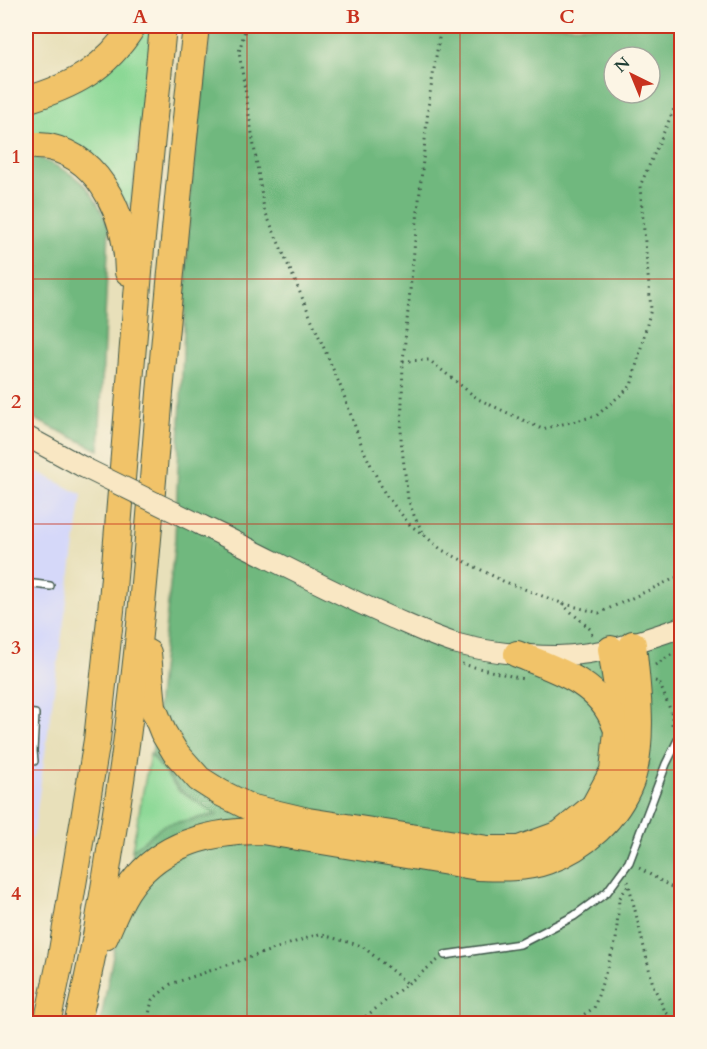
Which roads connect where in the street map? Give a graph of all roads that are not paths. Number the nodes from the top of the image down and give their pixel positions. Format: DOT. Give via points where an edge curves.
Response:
graph roads {
  1 [pos="133,26"];
  2 [pos="163,26"];
  3 [pos="196,26"];
  4 [pos="26,100"];
  5 [pos="26,145"];
  6 [pos="130,385"];
  7 [pos="26,436"];
  8 [pos="26,583"];
  9 [pos="50,586"];
  10 [pos="143,608"];
  11 [pos="681,627"];
  12 [pos="614,648"];
  13 [pos="517,654"];
  14 [pos="26,713"];
  15 [pos="617,731"];
  16 [pos="681,732"];
  17 [pos="34,760"];
  18 [pos="445,955"];
  19 [pos="90,973"];
  20 [pos="47,1023"];
  21 [pos="77,1023"];
  1 -- 4 [label="highway" via="103,63 78,81"];
  2 -- 6 [label="highway"];
  3 -- 10 [label="highway"];
  5 -- 6 [label="highway" via="50,147 90,170 106,189 118,214 128,251"];
  6 -- 20 [label="highway" via="97,740"];
  7 -- 13 [label="main road, bridge" via="359,604 454,643"];
  8 -- 9 [label="lane"];
  10 -- 15 [label="highway" via="153,707 164,732 175,752 199,778 249,807 308,821 488,849 519,849 560,834 594,806 613,771"];
  10 -- 19 [label="highway" via="126,747"];
  11 -- 12 [label="main road"];
  12 -- 13 [label="main road" via="560,656"];
  12 -- 15 [label="highway"];
  12 -- 19 [label="highway" via="638,715 637,750 631,781 611,816 584,842 546,861 507,868 478,867 262,831 234,831 192,840 168,851 128,889"];
  13 -- 15 [label="highway" via="592,690 612,716"];
  14 -- 17 [label="lane" via="35,714"];
  16 -- 18 [label="lane" via="625,871 607,892 574,916 519,944"];
  19 -- 21 [label="highway"];
}
